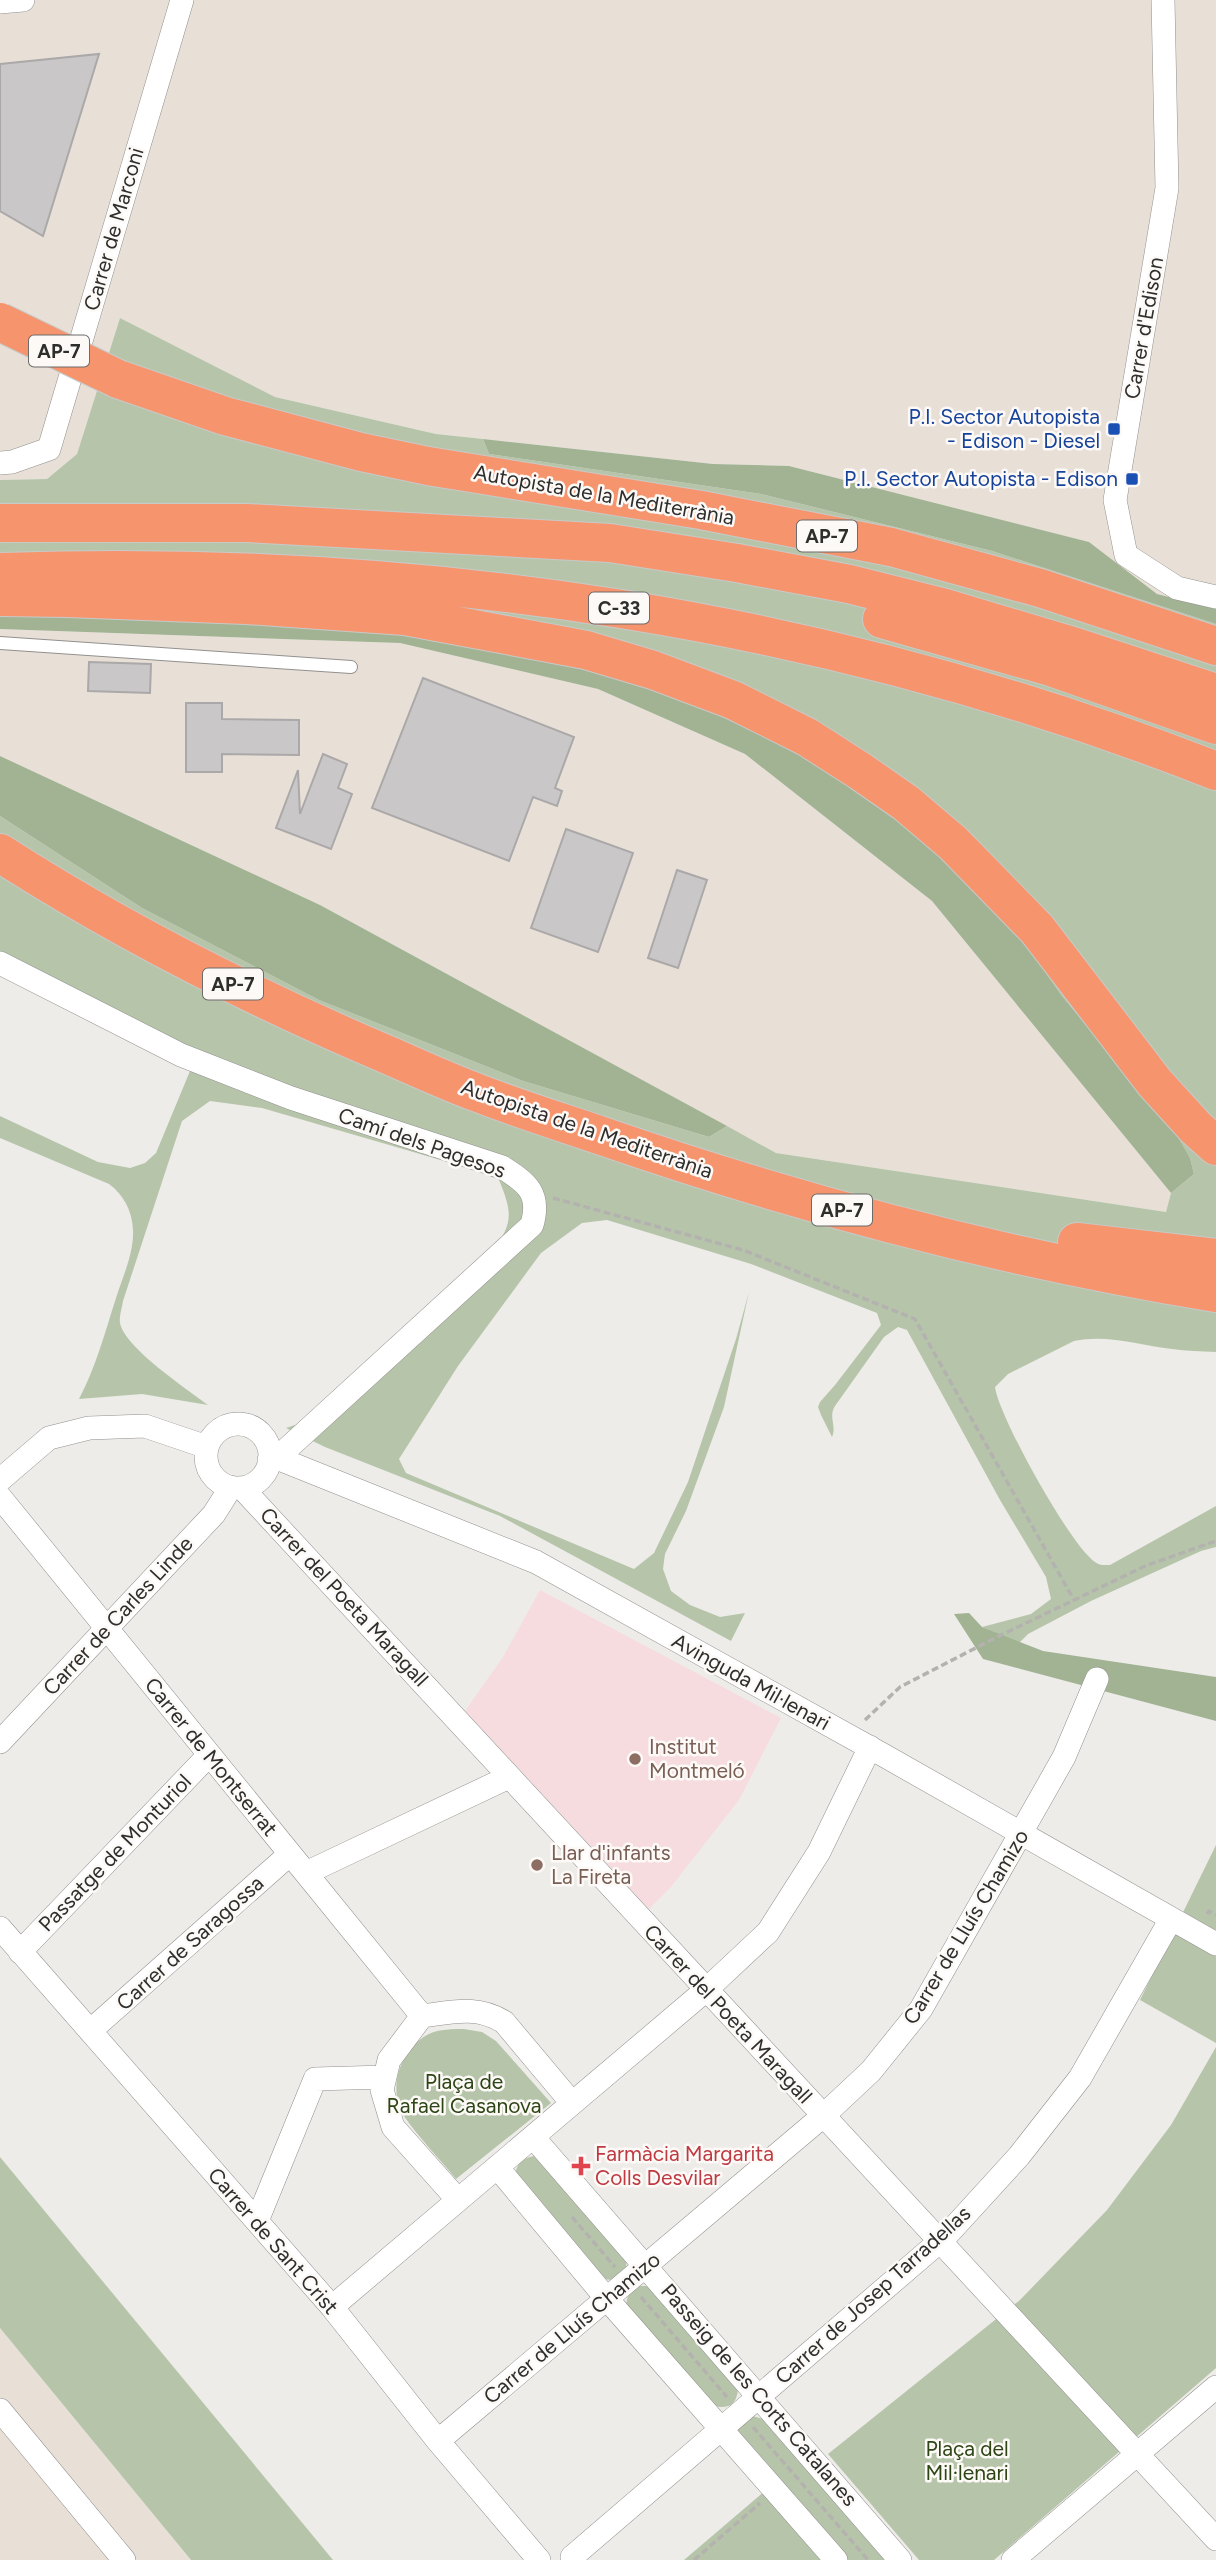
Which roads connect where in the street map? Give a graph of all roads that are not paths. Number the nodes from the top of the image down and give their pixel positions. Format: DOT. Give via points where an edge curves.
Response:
graph roads {
  1 [pos="23,0"];
  2 [pos="181,0"];
  3 [pos="1163,0"];
  4 [pos="0,2"];
  5 [pos="0,322"];
  6 [pos="0,463"];
  7 [pos="0,523"];
  8 [pos="444,534"];
  9 [pos="0,572"];
  10 [pos="0,597"];
  11 [pos="1216,597"];
  12 [pos="0,643"];
  13 [pos="1216,646"];
  14 [pos="351,667"];
  15 [pos="1216,693"];
  16 [pos="1216,725"];
  17 [pos="1216,771"];
  18 [pos="0,853"];
  19 [pos="0,963"];
  20 [pos="478,1093"];
  21 [pos="1216,1146"];
  22 [pos="1216,1258"];
  23 [pos="1216,1293"];
  24 [pos="207,1447"];
  25 [pos="273,1459"];
  26 [pos="0,1480"];
  27 [pos="237,1488"];
  28 [pos="0,1497"];
  29 [pos="106,1629"];
  30 [pos="1097,1679"];
  31 [pos="0,1742"];
  32 [pos="870,1748"];
  33 [pos="209,1755"];
  34 [pos="509,1777"];
  35 [pos="1022,1834"];
  36 [pos="290,1854"];
  37 [pos="306,1873"];
  38 [pos="1171,1919"];
  39 [pos="0,1928"];
  40 [pos="1216,1944"];
  41 [pos="20,1952"];
  42 [pos="706,1990"];
  43 [pos="422,2016"];
  44 [pos="90,2031"];
  45 [pos="385,2077"];
  46 [pos="572,2103"];
  47 [pos="823,2116"];
  48 [pos="533,2137"];
  49 [pos="497,2167"];
  50 [pos="458,2200"];
  51 [pos="257,2221"];
  52 [pos="939,2241"];
  53 [pos="646,2265"];
  54 [pos="607,2299"];
  55 [pos="332,2307"];
  56 [pos="1216,2387"];
  57 [pos="759,2396"];
  58 [pos="0,2410"];
  59 [pos="721,2429"];
  60 [pos="438,2441"];
  61 [pos="1136,2454"];
  62 [pos="1216,2539"];
  63 [pos="572,2557"];
  64 [pos="124,2560"];
  65 [pos="539,2560"];
  66 [pos="836,2560"];
  67 [pos="900,2560"];
  68 [pos="1013,2560"];
  1 -- 4 [label="street"];
  2 -- 6 [label="street, Carrer de Marconi" via="49,449"];
  3 -- 11 [label="street, Carrer d'Edison" via="1167,188 1115,500 1126,555 1177,587"];
  5 -- 13 [label="highway, Autopista de la Mediterrània / AP-7, bridge" via="118,379 225,416 428,466 701,510 891,547 1040,588"];
  7 -- 8 [label="highway, C-33" via="247,523"];
  8 -- 15 [label="highway" via="610,543 849,584 945,608"];
  8 -- 16 [label="highway, C-33" via="735,585 844,610 1051,667"];
  9 -- 17 [label="highway, C-33" via="92,569 307,574 474,588 654,613 811,644 946,679 1126,736"];
  10 -- 21 [label="highway" via="405,616 586,650 733,700 807,737 860,771 953,843 1037,929 1155,1083"];
  12 -- 14 [label="lane"];
  18 -- 20 [label="highway, Autopista de la Mediterrània / AP-7" via="157,946 296,1016"];
  19 -- 25 [label="street, Camí dels Pagesos" via="181,1055 290,1098 502,1167 523,1181 534,1196 532,1225"];
  20 -- 22 [label="highway" via="925,1216 1056,1240"];
  20 -- 23 [label="highway, Autopista de la Mediterrània / AP-7" via="687,1165 892,1225"];
  24 -- 25 [label="street" via="224,1427 247,1425 265,1439"];
  24 -- 26 [label="street" via="145,1426 89,1428 49,1438"];
  24 -- 27 [label="street" via="213,1476"];
  25 -- 27 [label="street" via="262,1477"];
  25 -- 32 [label="street, Avinguda Mil·lenari" via="536,1562"];
  27 -- 29 [label="street, Carrer de Carles Linde"];
  27 -- 34 [label="street, Carrer del Poeta Maragall"];
  28 -- 29 [label="street, Carrer de Montserrat"];
  29 -- 31 [label="street, Carrer de Carles Linde"];
  29 -- 33 [label="street, Carrer de Montserrat"];
  30 -- 35 [label="street, Carrer de Lluís Chamizo" via="1064,1757"];
  32 -- 35 [label="street, Avinguda Mil·lenari"];
  32 -- 42 [label="street" via="819,1853 768,1933"];
  33 -- 36 [label="street, Carrer de Montserrat"];
  33 -- 41 [label="street, Passatge de Monturiol"];
  34 -- 37 [label="street"];
  34 -- 42 [label="street, Carrer del Poeta Maragall"];
  35 -- 38 [label="street, Avinguda Mil·lenari"];
  35 -- 47 [label="street, Carrer de Lluís Chamizo" via="921,2009 871,2071"];
  36 -- 37 [label="street, Carrer de Montserrat"];
  36 -- 44 [label="street, Carrer de Saragossa"];
  37 -- 43 [label="street, Carrer de Montserrat"];
  38 -- 40 [label="street, Avinguda Mil·lenari"];
  38 -- 52 [label="street, Carrer de Josep Tarradellas" via="1080,2078 1019,2156"];
  39 -- 41 [label="street, Carrer de Sant Crist"];
  41 -- 44 [label="street, Carrer de Sant Crist"];
  42 -- 46 [label="street"];
  42 -- 47 [label="street, Carrer del Poeta Maragall"];
  43 -- 45 [label="street" via="389,2060"];
  43 -- 46 [label="street" via="470,2009 491,2013 504,2022"];
  44 -- 51 [label="street, Carrer de Sant Crist"];
  45 -- 50 [label="street" via="382,2090 393,2127"];
  45 -- 51 [label="street" via="315,2078"];
  46 -- 48 [label="street"];
  47 -- 52 [label="street, Carrer del Poeta Maragall"];
  47 -- 53 [label="street, Carrer de Lluís Chamizo"];
  48 -- 49 [label="street"];
  48 -- 53 [label="street, Passeig de les Corts Catalanes"];
  49 -- 50 [label="street"];
  49 -- 54 [label="street"];
  50 -- 55 [label="street"];
  51 -- 55 [label="street, Carrer de Sant Crist"];
  52 -- 57 [label="street, Carrer de Josep Tarradellas"];
  52 -- 61 [label="street, Carrer del Poeta Maragall"];
  53 -- 54 [label="street, Carrer de Lluís Chamizo"];
  53 -- 57 [label="street, Passeig de les Corts Catalanes"];
  54 -- 59 [label="street"];
  54 -- 60 [label="street, Carrer de Lluís Chamizo"];
  55 -- 60 [label="street, Carrer de Sant Crist"];
  56 -- 61 [label="street"];
  57 -- 59 [label="street, Carrer de Josep Tarradellas"];
  57 -- 67 [label="street, Passeig de les Corts Catalanes"];
  58 -- 64 [label="street"];
  59 -- 63 [label="street, Carrer de Josep Tarradellas"];
  59 -- 66 [label="street"];
  60 -- 65 [label="street, Carrer de Sant Crist"];
  61 -- 62 [label="street, Carrer del Poeta Maragall"];
  61 -- 68 [label="street"];
}
